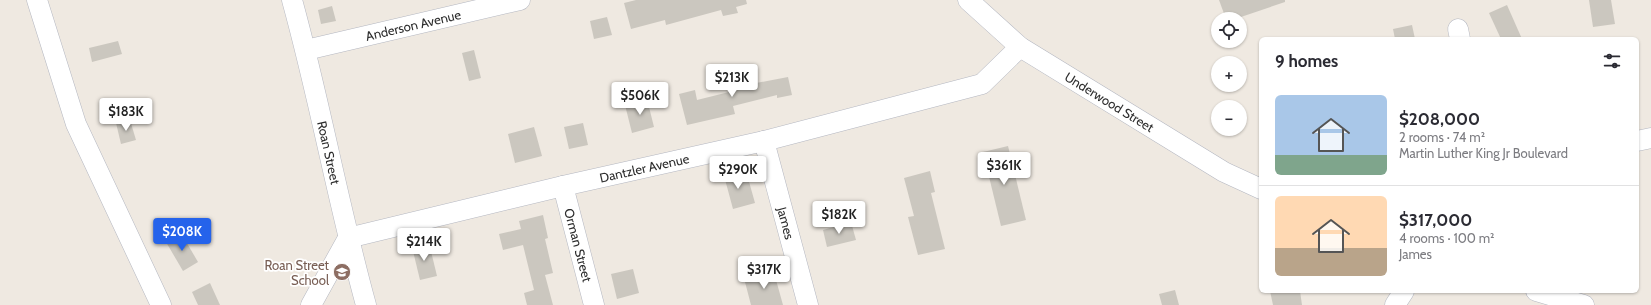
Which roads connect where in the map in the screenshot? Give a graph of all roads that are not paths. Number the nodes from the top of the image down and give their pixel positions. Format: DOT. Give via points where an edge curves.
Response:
graph roads {
  1 [pos="37,0"];
  2 [pos="292,0"];
  3 [pos="520,0"];
  4 [pos="968,0"];
  5 [pos="1020,47"];
  6 [pos="306,50"];
  7 [pos="1651,138"];
  8 [pos="764,141"];
  9 [pos="1639,141"];
  10 [pos="563,186"];
  11 [pos="1259,189"];
  12 [pos="348,238"];
  13 [pos="1403,293"];
  14 [pos="1543,293"];
  15 [pos="161,305"];
  16 [pos="312,305"];
  17 [pos="366,305"];
  18 [pos="594,305"];
  19 [pos="808,305"];
  20 [pos="1395,305"];
  21 [pos="1584,305"];
  1 -- 15 [label="street" via="76,124"];
  2 -- 6 [label="street, Roan Street"];
  3 -- 6 [label="street, Anderson Avenue"];
  4 -- 5 [label="street, Underwood Street"];
  5 -- 8 [label="street, Dantzler Avenue" via="982,84"];
  5 -- 11 [label="street, Underwood Street" via="1224,172"];
  6 -- 12 [label="street, Roan Street"];
  7 -- 9 [label="street"];
  8 -- 10 [label="street, Dantzler Avenue"];
  8 -- 19 [label="street, James"];
  10 -- 12 [label="street, Dantzler Avenue"];
  10 -- 18 [label="street, Orman Street"];
  12 -- 16 [label="street"];
  12 -- 17 [label="street, Roan Street"];
  13 -- 20 [label="street"];
  14 -- 21 [label="street"];
}
